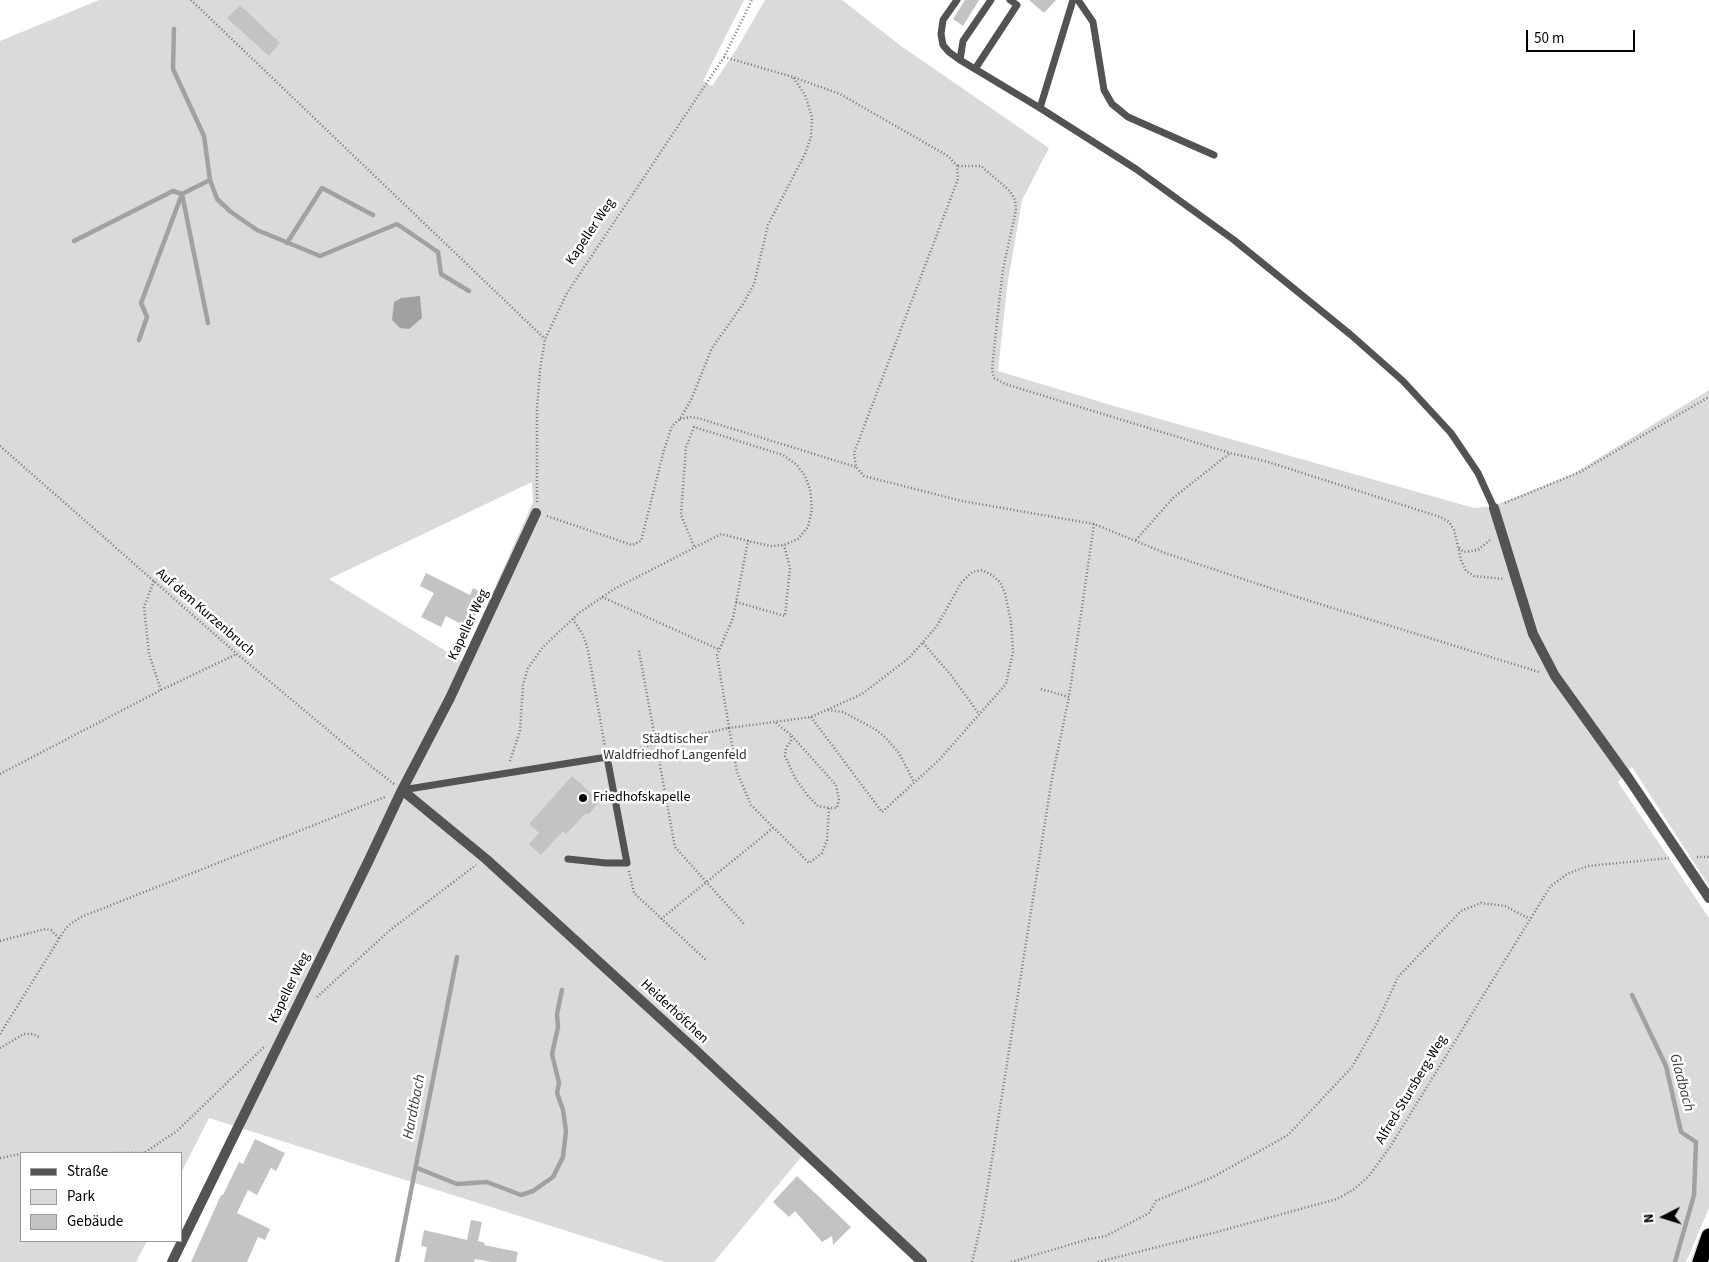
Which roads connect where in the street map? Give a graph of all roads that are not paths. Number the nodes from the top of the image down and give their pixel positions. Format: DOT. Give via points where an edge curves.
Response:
graph roads {
  1 [pos="957,0"];
  2 [pos="991,0"];
  3 [pos="1010,0"];
  4 [pos="1073,0"];
  5 [pos="1078,0"];
  6 [pos="960,60"];
  7 [pos="975,69"];
  8 [pos="1040,108"];
  9 [pos="1214,155"];
  10 [pos="1494,508"];
  11 [pos="536,513"];
  12 [pos="402,790"];
  13 [pos="568,859"];
  14 [pos="1709,898"];
  15 [pos="1709,1236"];
  16 [pos="182,1242"];
  17 [pos="182,1242"];
  18 [pos="172,1262"];
  19 [pos="922,1262"];
  20 [pos="1700,1262"];
  1 -- 6 [label="lane" via="943,20 941,34 948,52"];
  2 -- 6 [label="lane" via="963,41"];
  3 -- 7 [label="lane" via="1017,5"];
  4 -- 8 [label="lane"];
  5 -- 9 [label="lane" via="1092,22 1104,90 1112,104 1128,116"];
  6 -- 7 [label="lane"];
  7 -- 8 [label="lane"];
  8 -- 10 [label="lane" via="1136,169 1234,240 1403,381 1450,433 1478,473"];
  10 -- 14 [label="street" via="1533,634 1555,676"];
  11 -- 12 [label="street, Kapeller Weg" via="450,698"];
  12 -- 13 [label="lane" via="607,757 627,863"];
  12 -- 17 [label="street, Kapeller Weg"];
  12 -- 19 [label="street, Heiderhöfchen" via="486,859"];
  15 -- 20 [label="highway"];
  16 -- 18 [label="street, Kapeller Weg"];
}
